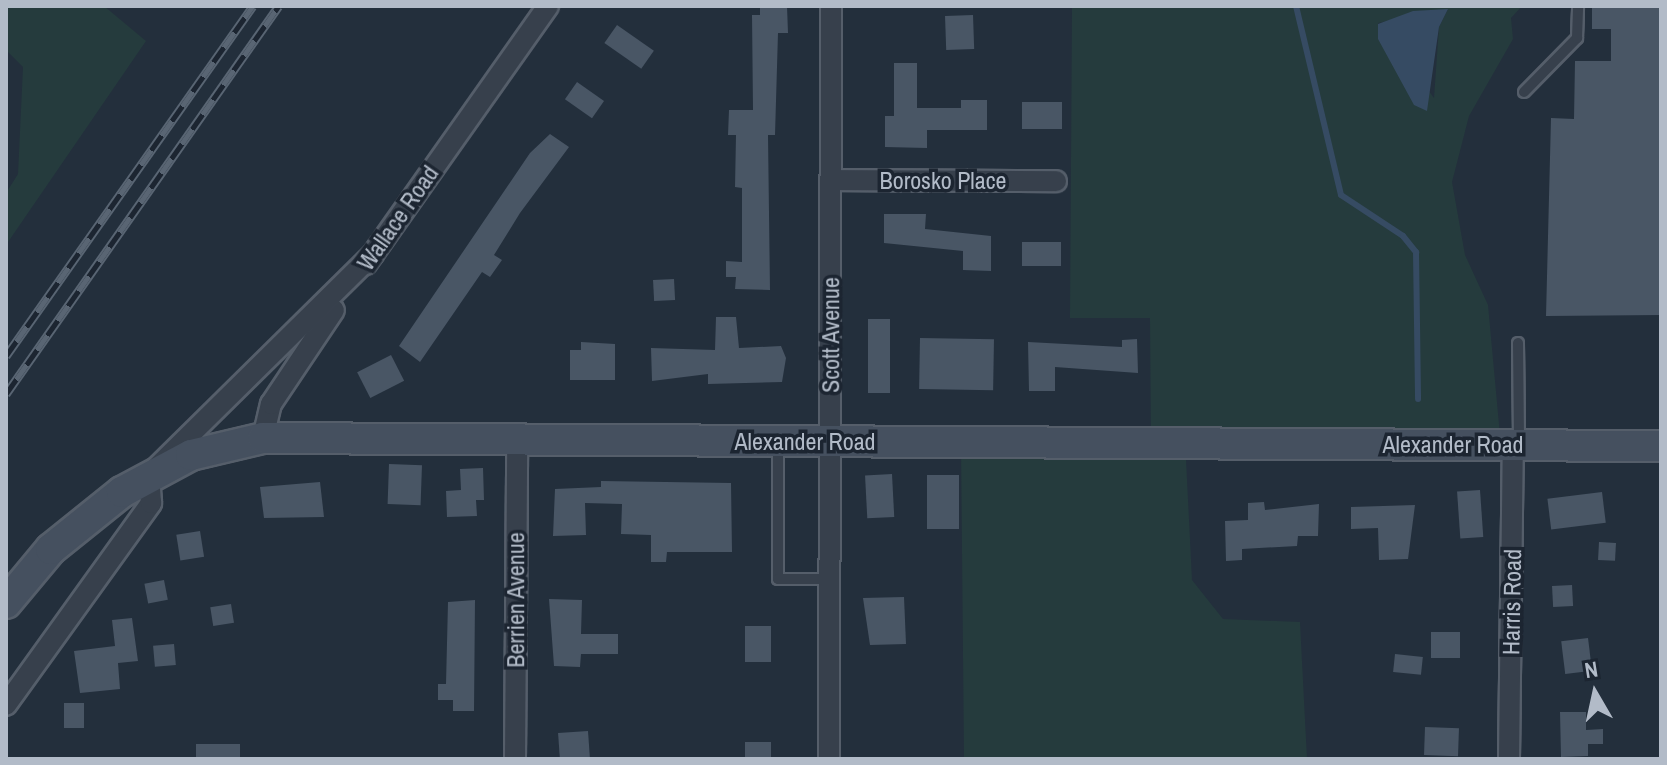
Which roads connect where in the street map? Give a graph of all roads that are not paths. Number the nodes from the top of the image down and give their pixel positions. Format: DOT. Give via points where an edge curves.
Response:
graph roads {
  1 [pos="548,6"];
  2 [pos="831,6"];
  3 [pos="1578,6"];
  4 [pos="1524,92"];
  5 [pos="830,180"];
  6 [pos="1056,181"];
  7 [pos="373,254"];
  8 [pos="1518,343"];
  9 [pos="263,438"];
  10 [pos="517,441"];
  11 [pos="778,442"];
  12 [pos="831,442"];
  13 [pos="1516,446"];
  14 [pos="1661,446"];
  15 [pos="149,475"];
  16 [pos="830,579"];
  17 [pos="6,603"];
  18 [pos="6,705"];
  19 [pos="515,759"];
  20 [pos="829,759"];
  21 [pos="1509,759"];
  1 -- 7 [label="street, Wallace Road"];
  2 -- 5 [label="street, Scott Avenue"];
  3 -- 4 [label="lane" via="1577,38"];
  5 -- 6 [label="street, Borosko Place"];
  5 -- 12 [label="street, Scott Avenue"];
  7 -- 9 [label="street, Wallace Road" via="271,404"];
  7 -- 15 [label="street" via="236,382"];
  8 -- 13 [label="lane"];
  9 -- 10 [label="street, Alexander Road"];
  9 -- 15 [label="street, Alexander Road" via="208,449"];
  10 -- 11 [label="street, Alexander Road"];
  10 -- 19 [label="street, Berrien Avenue"];
  11 -- 12 [label="street, Alexander Road"];
  11 -- 16 [label="lane" via="778,579"];
  12 -- 13 [label="street, Alexander Road"];
  12 -- 16 [label="street, Scott Avenue"];
  13 -- 14 [label="street, Alexander Road"];
  13 -- 21 [label="street, Harris Road"];
  15 -- 17 [label="street, Alexander Road" via="65,536"];
  15 -- 18 [label="street" via="151,503"];
  16 -- 20 [label="street, Scott Avenue"];
}
